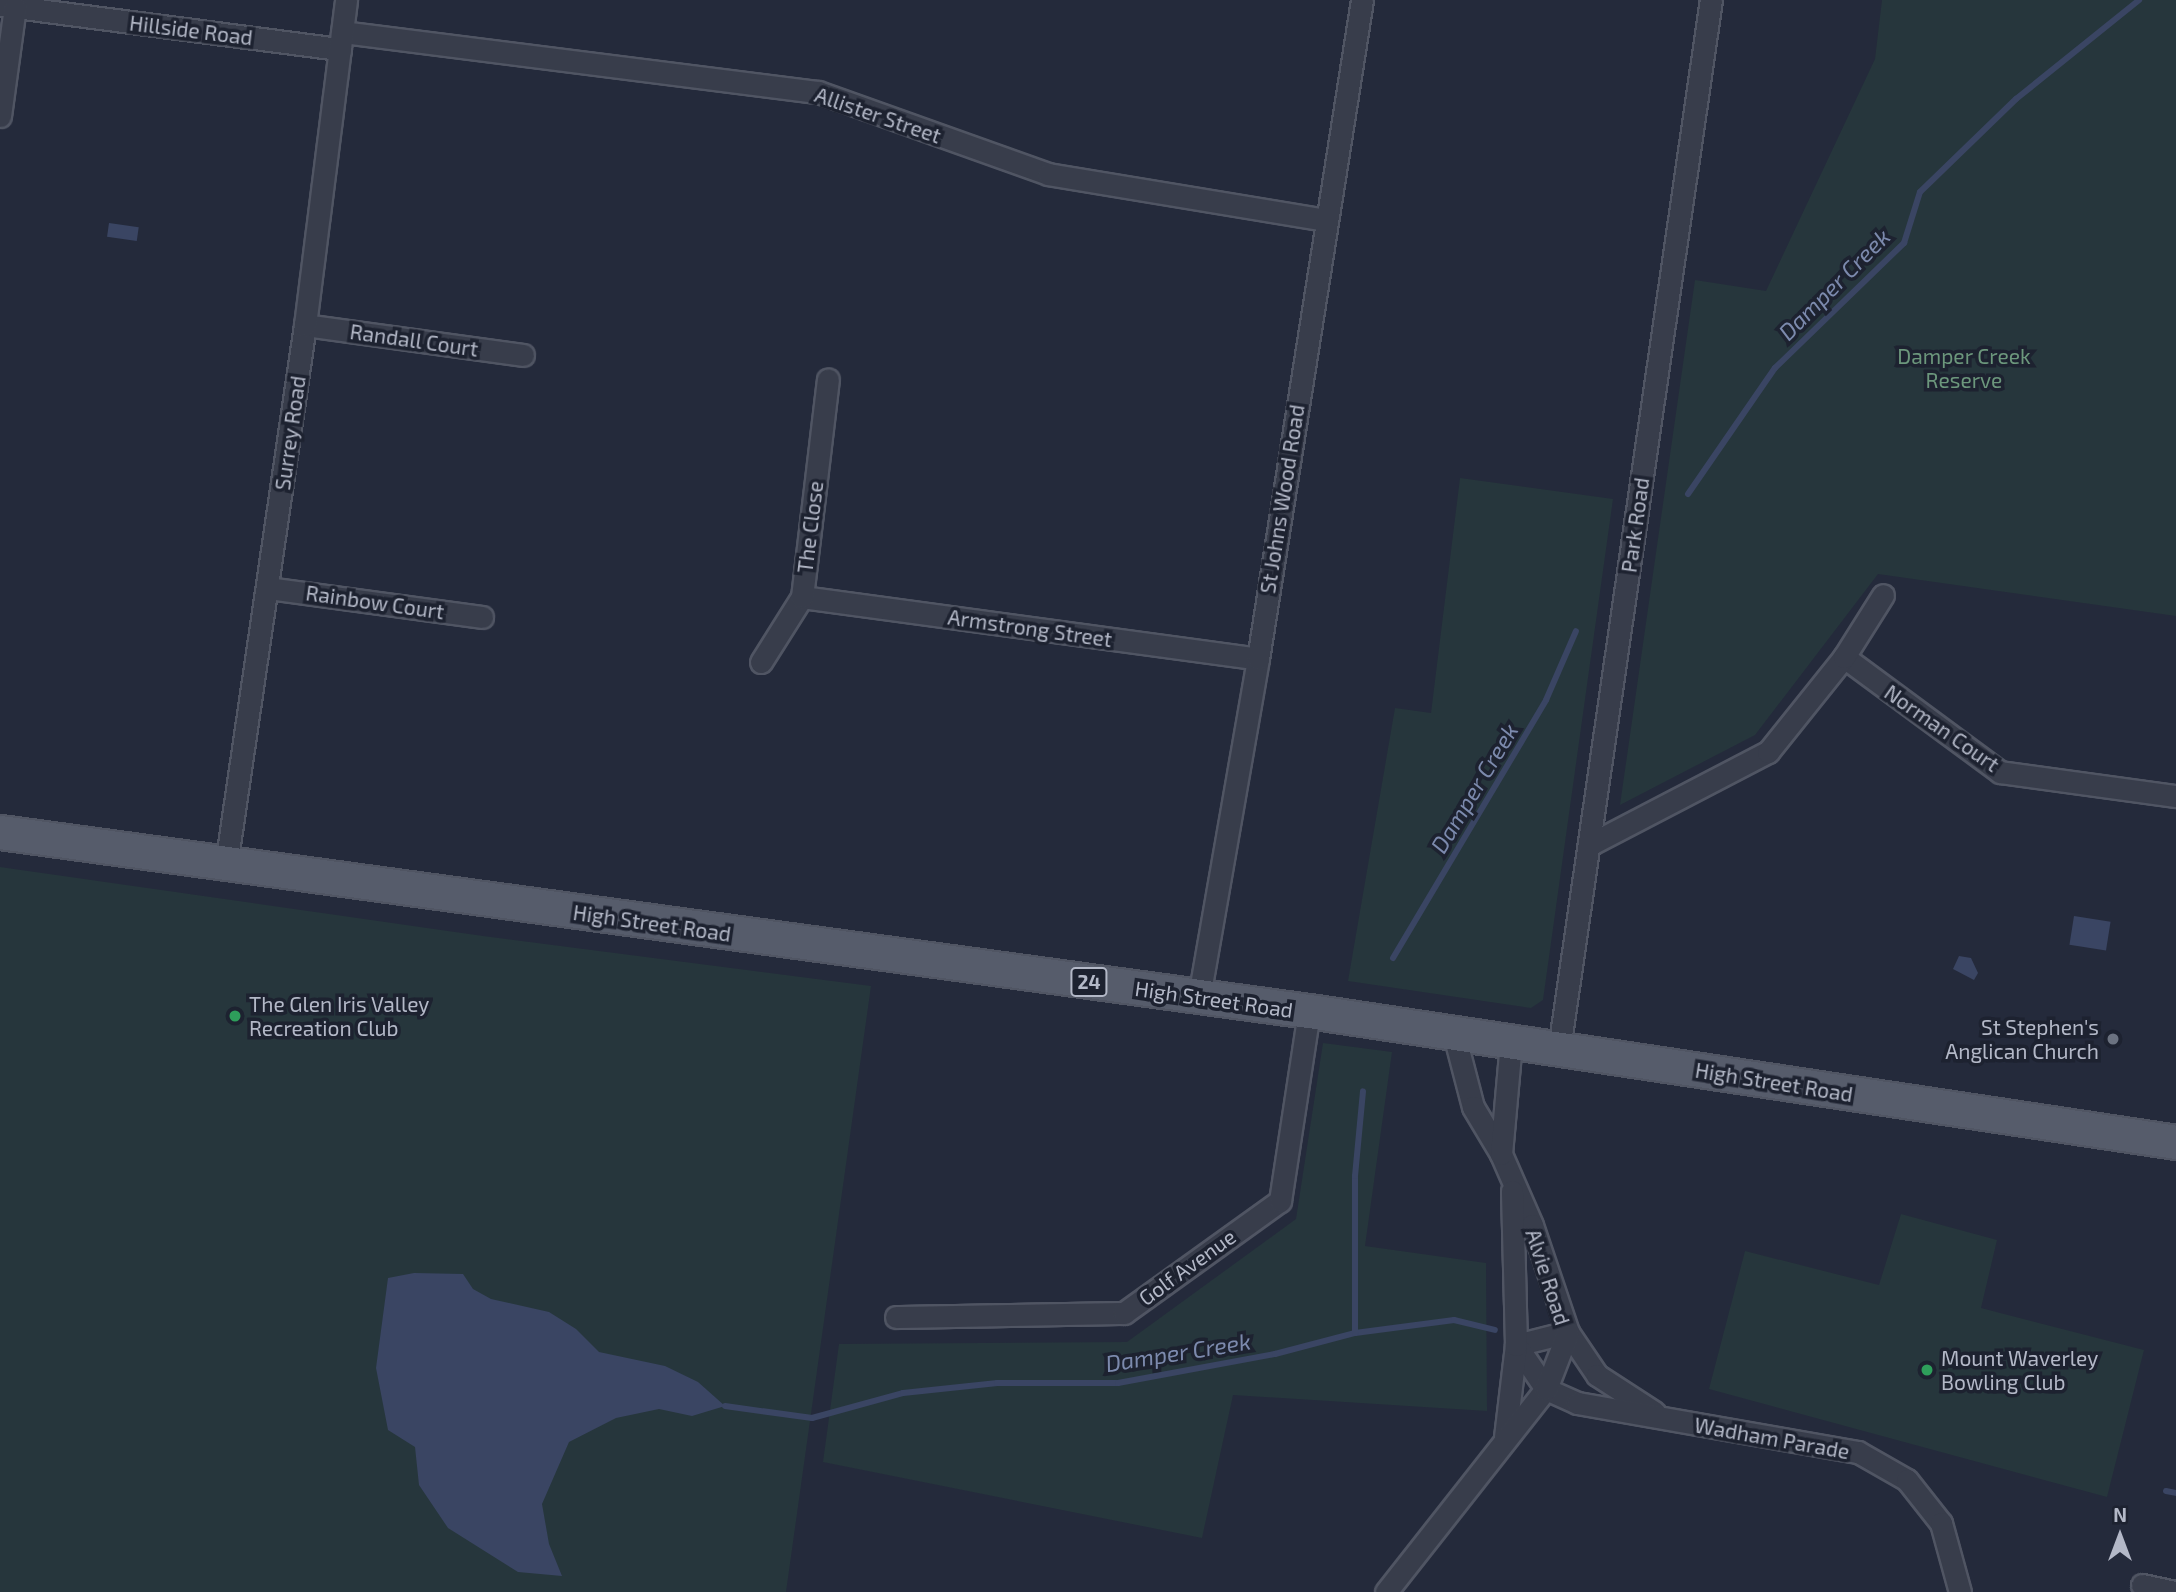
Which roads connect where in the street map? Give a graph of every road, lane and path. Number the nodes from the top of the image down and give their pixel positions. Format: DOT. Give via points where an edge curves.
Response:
graph roads {
  1 [pos="346,0"];
  2 [pos="1362,0"];
  3 [pos="1711,0"];
  4 [pos="8,6"];
  5 [pos="341,41"];
  6 [pos="0,116"];
  7 [pos="1325,220"];
  8 [pos="306,326"];
  9 [pos="523,355"];
  10 [pos="828,380"];
  11 [pos="268,588"];
  12 [pos="1883,595"];
  13 [pos="802,597"];
  14 [pos="482,617"];
  15 [pos="1844,657"];
  16 [pos="1258,660"];
  17 [pos="761,662"];
  18 [pos="2175,796"];
  19 [pos="0,832"];
  20 [pos="1589,845"];
  21 [pos="226,865"];
  22 [pos="1199,997"];
  23 [pos="1309,1011"];
  24 [pos="1454,1034"];
  25 [pos="1511,1042"];
  26 [pos="1559,1049"];
  27 [pos="2176,1142"];
  28 [pos="1501,1154"];
  29 [pos="1512,1187"];
  30 [pos="896,1317"];
  31 [pos="1568,1332"];
  32 [pos="1516,1345"];
  33 [pos="1546,1389"];
  34 [pos="1672,1421"];
  35 [pos="1505,1437"];
  36 [pos="2142,1585"];
  37 [pos="1386,1592"];
  38 [pos="1960,1592"];
  39 [pos="2176,1592"];
  1 -- 5 [label="street, Surrey Road"];
  2 -- 7 [label="street, St Johns Wood Road"];
  3 -- 20 [label="street, Park Road"];
  4 -- 5 [label="street, Hillside Road"];
  4 -- 6 [label="street"];
  5 -- 7 [label="street, Allister Street" via="818,92 1048,174"];
  5 -- 8 [label="street, Surrey Road"];
  7 -- 16 [label="street, St Johns Wood Road"];
  8 -- 9 [label="street, Randall Court"];
  8 -- 11 [label="street, Surrey Road"];
  10 -- 13 [label="street, The Close"];
  11 -- 14 [label="street, Rainbow Court"];
  11 -- 21 [label="street, Surrey Road"];
  12 -- 15 [label="street"];
  13 -- 16 [label="street, Armstrong Street"];
  13 -- 17 [label="street, The Close"];
  15 -- 18 [label="street, Norman Court" via="2000,772"];
  15 -- 20 [label="street" via="1768,752"];
  16 -- 22 [label="street, St Johns Wood Road"];
  19 -- 21 [label="main road, High Street Road / 24"];
  20 -- 26 [label="street, Park Road"];
  21 -- 22 [label="main road, High Street Road / 24"];
  22 -- 23 [label="main road, High Street Road / 24"];
  23 -- 24 [label="main road, High Street Road / 24"];
  23 -- 30 [label="street, Golf Avenue" via="1280,1201 1124,1313"];
  24 -- 25 [label="main road, High Street Road / 24"];
  24 -- 28 [label="street, Alvie Road" via="1473,1107"];
  25 -- 26 [label="main road, High Street Road / 24"];
  25 -- 28 [label="street, Alvie Road"];
  26 -- 27 [label="main road, High Street Road / 24"];
  28 -- 29 [label="street, Alvie Road"];
  29 -- 31 [label="street, Alvie Road" via="1532,1225"];
  29 -- 32 [label="street, Alvie Road"];
  31 -- 32 [label="street"];
  31 -- 33 [label="street, Alvie Road"];
  31 -- 34 [label="street, Wadham Parade" via="1597,1375 1632,1402"];
  32 -- 33 [label="street"];
  32 -- 35 [label="street, Alvie Road"];
  33 -- 34 [label="street, Wadham Parade" via="1577,1403"];
  33 -- 35 [label="street, Alvie Road"];
  34 -- 38 [label="street, Wadham Parade" via="1858,1452 1907,1480 1941,1523 1960,1578"];
  35 -- 37 [label="street, Alvie Road"];
  36 -- 39 [label="street"];
}
